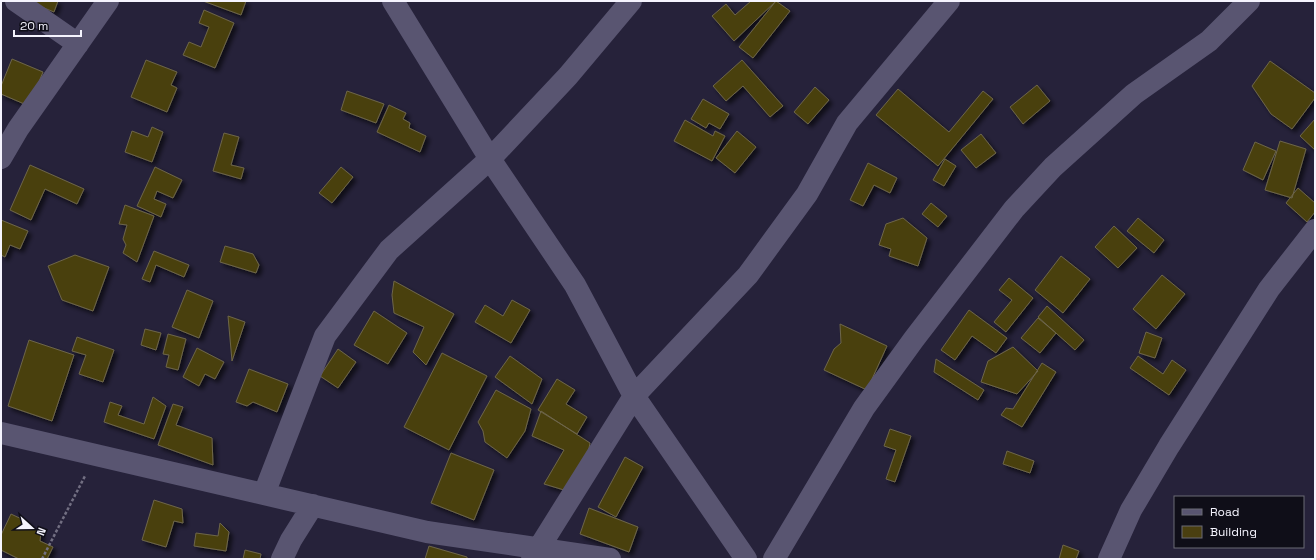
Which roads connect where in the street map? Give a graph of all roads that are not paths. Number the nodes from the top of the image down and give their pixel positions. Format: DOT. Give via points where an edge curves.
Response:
graph roads {
  1 [pos="16,1"];
  2 [pos="108,1"];
  3 [pos="393,1"];
  4 [pos="631,1"];
  5 [pos="949,1"];
  6 [pos="1249,1"];
  7 [pos="78,44"];
  8 [pos="1,158"];
  9 [pos="490,159"];
  10 [pos="1315,230"];
  11 [pos="634,396"];
  12 [pos="1,434"];
  13 [pos="264,494"];
  14 [pos="313,505"];
  15 [pos="536,554"];
  16 [pos="282,559"];
  17 [pos="610,559"];
  18 [pos="746,559"];
  19 [pos="774,559"];
  20 [pos="1109,559"];
  1 -- 7 [label="street"];
  2 -- 7 [label="street"];
  3 -- 9 [label="street"];
  4 -- 9 [label="street" via="568,76"];
  5 -- 11 [label="street" via="847,123 807,194 748,275"];
  6 -- 19 [label="street" via="1210,41 1128,99 1053,167 1014,210 914,338 864,408"];
  7 -- 8 [label="street" via="18,129"];
  9 -- 11 [label="street" via="575,286"];
  9 -- 13 [label="street" via="389,250 324,336"];
  10 -- 20 [label="street" via="1269,289 1169,446 1131,510"];
  11 -- 15 [label="street"];
  11 -- 18 [label="street"];
  12 -- 13 [label="street"];
  13 -- 14 [label="street"];
  14 -- 15 [label="street" via="426,532"];
  14 -- 16 [label="street"];
  15 -- 17 [label="street"];
}
